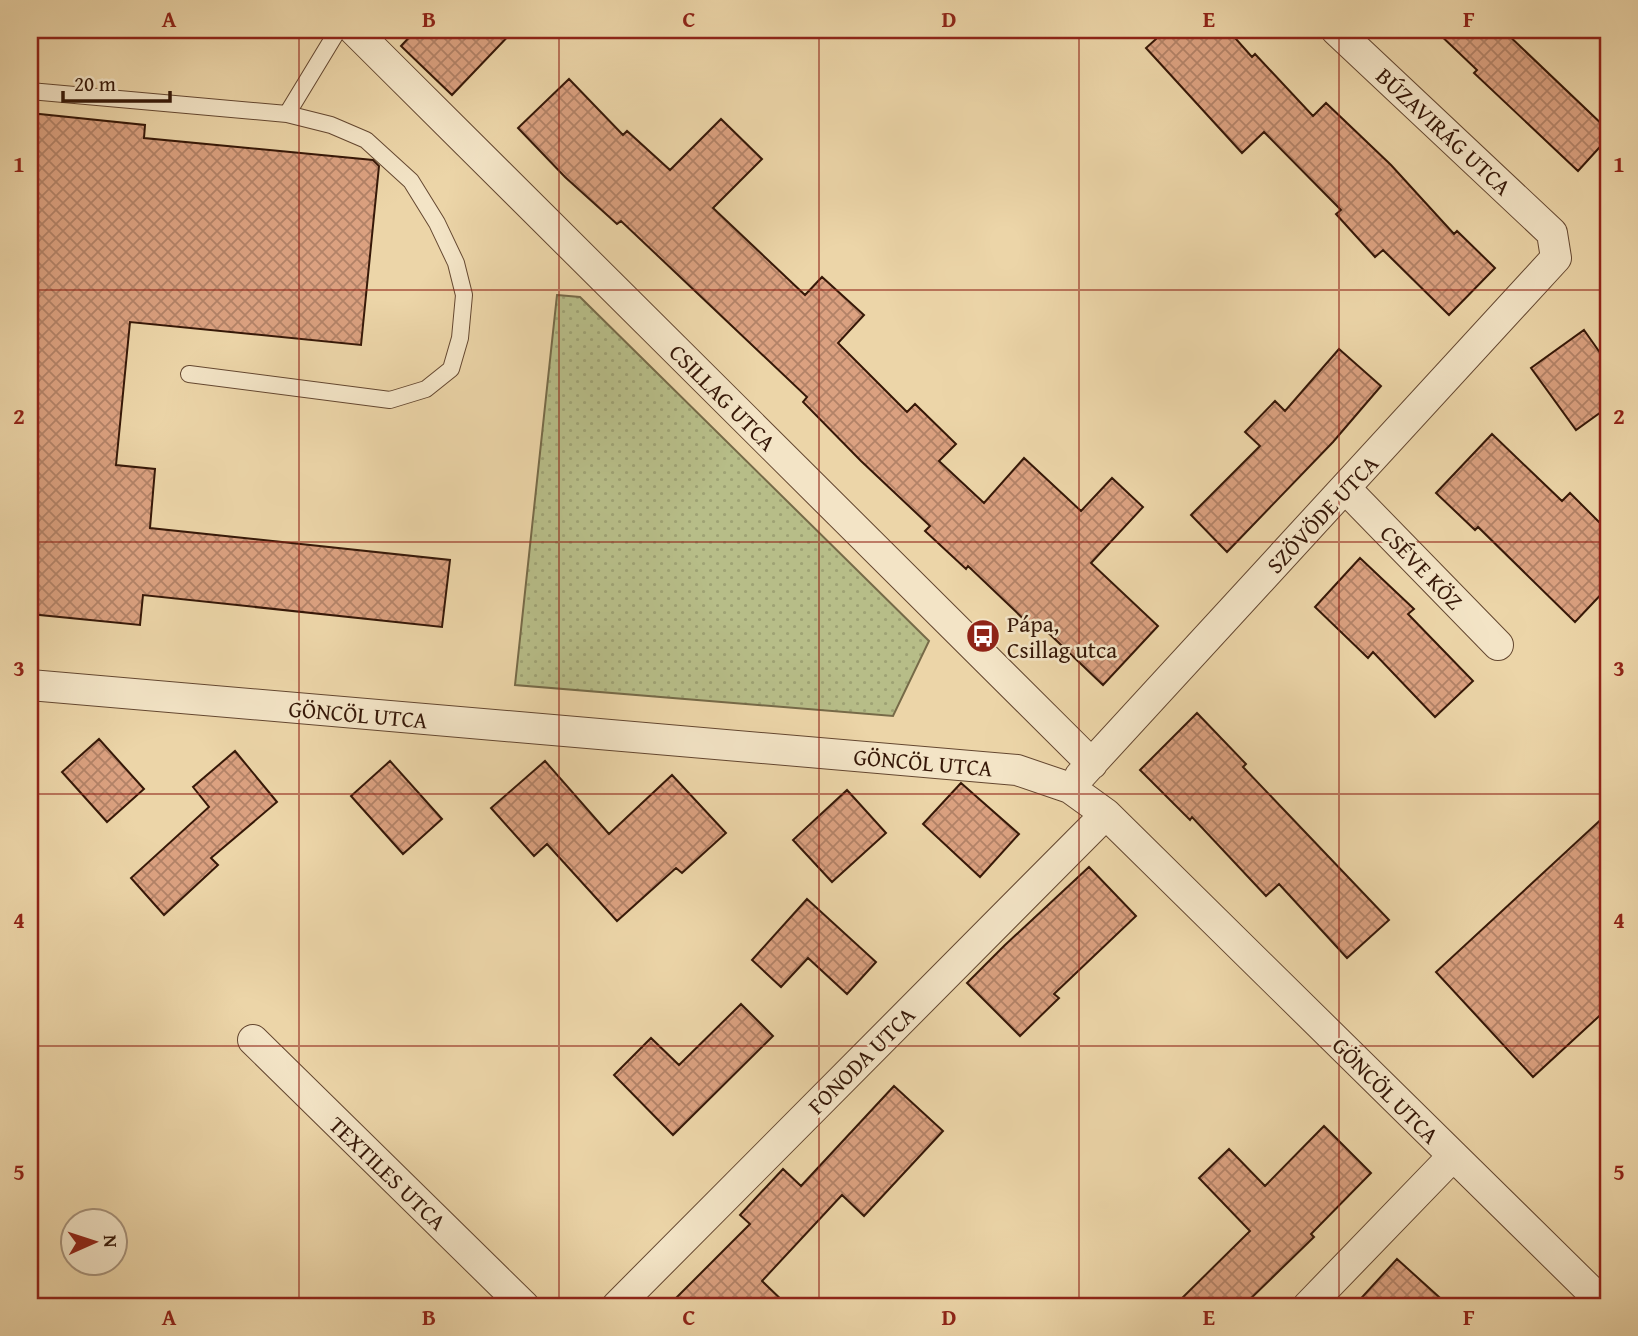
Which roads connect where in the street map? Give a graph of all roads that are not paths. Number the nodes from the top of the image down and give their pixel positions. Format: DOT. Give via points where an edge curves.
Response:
graph roads {
  1 [pos="338,30"];
  2 [pos="354,30"];
  3 [pos="1336,30"];
  4 [pos="30,91"];
  5 [pos="287,114"];
  6 [pos="1552,233"];
  7 [pos="189,374"];
  8 [pos="1345,488"];
  9 [pos="1499,645"];
  10 [pos="30,685"];
  11 [pos="1092,764"];
  12 [pos="1070,788"];
  13 [pos="1106,814"];
  14 [pos="253,1040"];
  15 [pos="1452,1156"];
  16 [pos="524,1306"];
  17 [pos="617,1306"];
  18 [pos="1308,1306"];
  19 [pos="1606,1306"];
  1 -- 5 [label="lane"];
  2 -- 11 [label="street, CSILLAG UTCA"];
  3 -- 6 [label="street, BÚZAVIRÁG UTCA"];
  4 -- 5 [label="lane"];
  5 -- 7 [label="lane" via="366,140 411,181 456,263 464,295 460,338 451,369 426,389 390,400"];
  6 -- 8 [label="street, SZÖVÖDE UTCA" via="1556,258"];
  8 -- 9 [label="street, CSÉVE KÖZ"];
  8 -- 11 [label="street, SZÖVÖDE UTCA"];
  10 -- 12 [label="street, GÖNCÖL UTCA" via="1017,770"];
  11 -- 12 [label="street, SZÖVÖDE UTCA"];
  12 -- 13 [label="street, GÖNCÖL UTCA"];
  13 -- 15 [label="street, GÖNCÖL UTCA"];
  13 -- 17 [label="street, FONODA UTCA"];
  14 -- 16 [label="street, TEXTILES UTCA"];
  15 -- 18 [label="street"];
  15 -- 19 [label="street, GÖNCÖL UTCA"];
}
